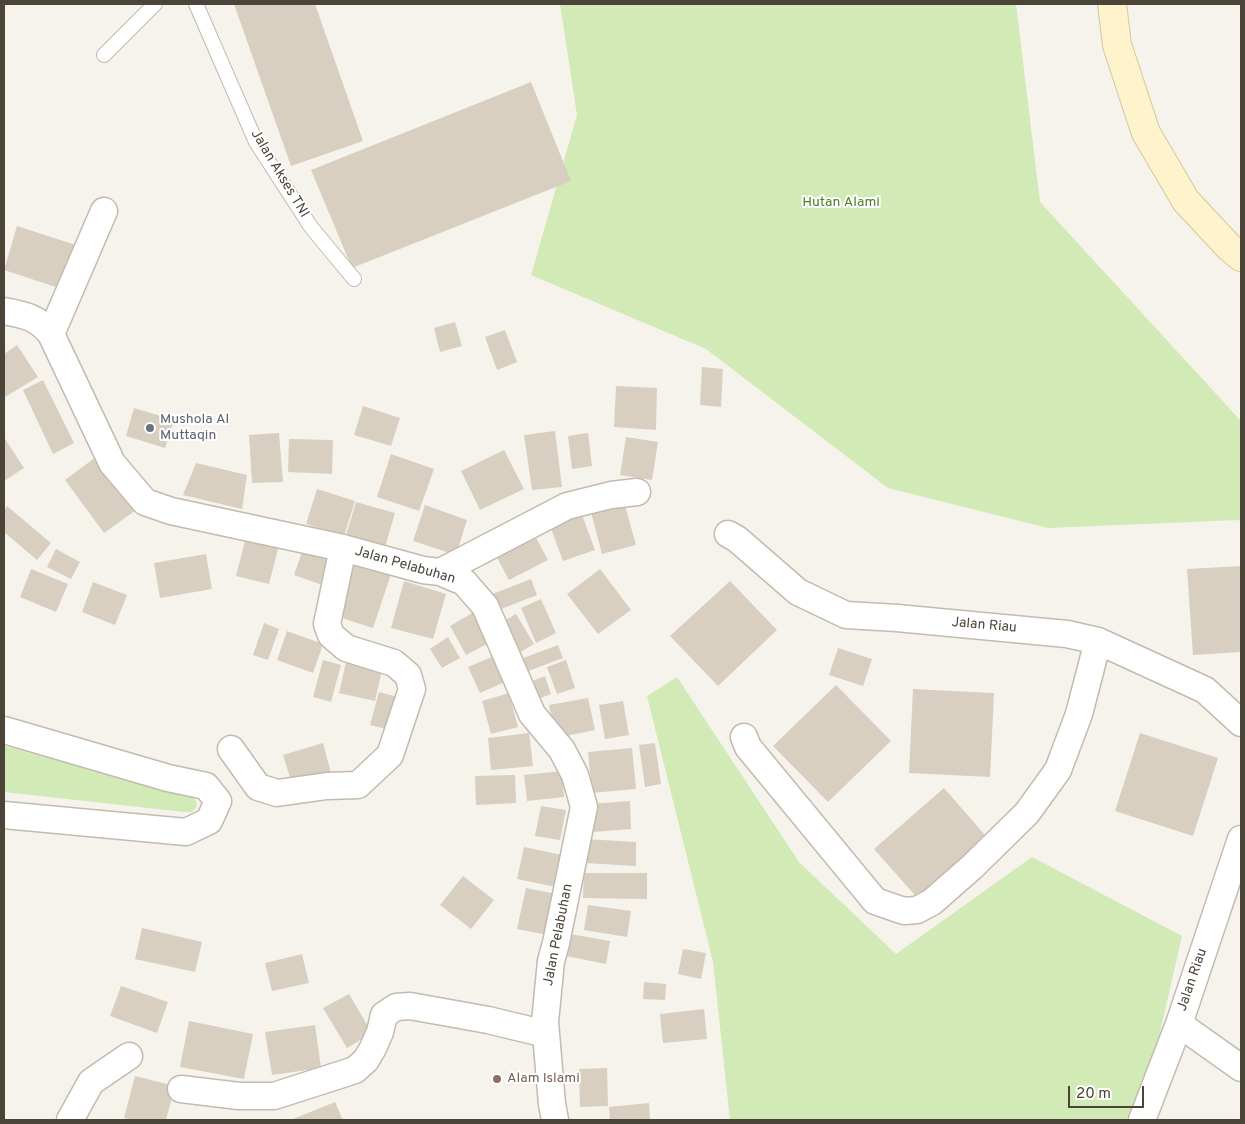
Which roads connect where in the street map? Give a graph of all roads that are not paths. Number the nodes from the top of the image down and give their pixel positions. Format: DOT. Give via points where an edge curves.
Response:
graph roads {
  1 [pos="155,4"];
  2 [pos="196,4"];
  3 [pos="1112,4"];
  4 [pos="104,55"];
  5 [pos="104,211"];
  6 [pos="1241,257"];
  7 [pos="354,279"];
  8 [pos="4,311"];
  9 [pos="51,334"];
  10 [pos="637,492"];
  11 [pos="728,534"];
  12 [pos="344,548"];
  13 [pos="440,572"];
  14 [pos="1098,641"];
  15 [pos="1241,723"];
  16 [pos="4,730"];
  17 [pos="744,737"];
  18 [pos="231,749"];
  19 [pos="4,815"];
  20 [pos="1241,839"];
  21 [pos="1179,1024"];
  22 [pos="546,1034"];
  23 [pos="129,1056"];
  24 [pos="1241,1068"];
  25 [pos="181,1090"];
  26 [pos="70,1120"];
  27 [pos="555,1120"];
  28 [pos="1142,1120"];
  1 -- 4 [label="lane"];
  2 -- 7 [label="lane, Jalan Akses TNI" via="256,142 311,227"];
  3 -- 6 [label="main road" via="1117,45 1146,133 1186,201"];
  5 -- 9 [label="street"];
  8 -- 9 [label="street, Jalan Pelabuhan" via="42,323"];
  9 -- 12 [label="street, Jalan Pelabuhan" via="112,463 144,502 171,511"];
  10 -- 13 [label="street" via="611,494 567,506"];
  11 -- 14 [label="street, Jalan Riau" via="798,592 846,615 1068,634"];
  12 -- 13 [label="street, Jalan Pelabuhan"];
  12 -- 18 [label="street" via="327,624 331,635 346,648 394,663 408,675 412,689 390,755 358,784 277,793 258,787"];
  13 -- 22 [label="street, Jalan Pelabuhan" via="464,582 485,606 532,714 562,750 575,775 584,807 551,961"];
  14 -- 15 [label="street, Jalan Riau" via="1205,690"];
  14 -- 17 [label="street" via="1079,714 1058,770 1027,813 946,890 917,910 904,911 875,901 748,747"];
  16 -- 19 [label="street" via="206,786 218,801 209,821 186,832"];
  20 -- 21 [label="street, Jalan Riau"];
  21 -- 24 [label="street"];
  21 -- 28 [label="street, Jalan Riau"];
  22 -- 25 [label="street" via="434,1010 396,1007 384,1015 373,1048 355,1070 274,1096"];
  22 -- 27 [label="street, Jalan Pelabuhan"];
  23 -- 26 [label="street" via="91,1082"];
}
